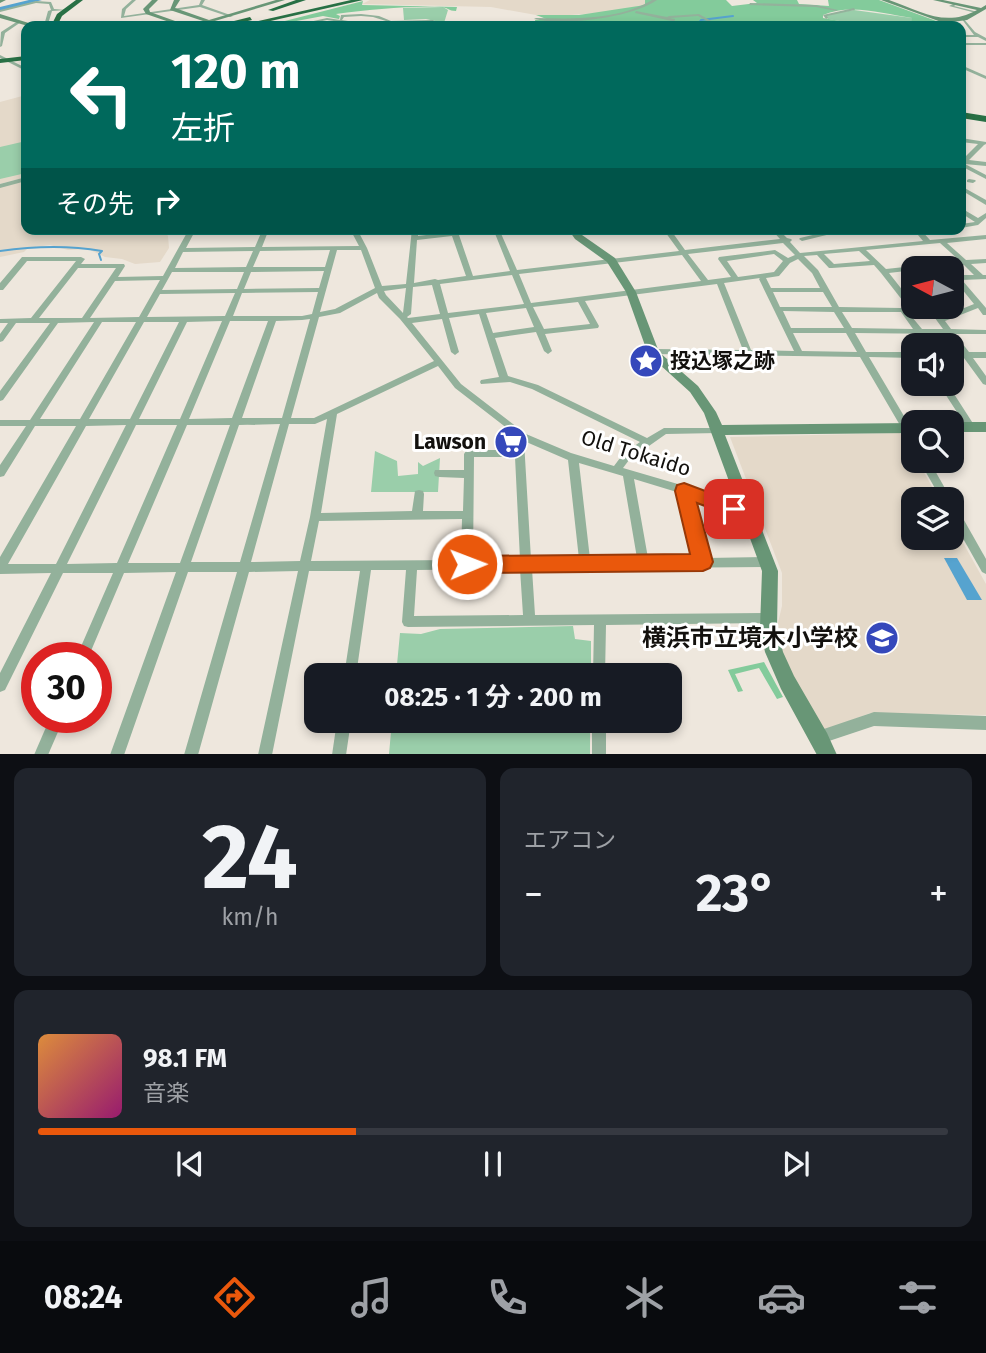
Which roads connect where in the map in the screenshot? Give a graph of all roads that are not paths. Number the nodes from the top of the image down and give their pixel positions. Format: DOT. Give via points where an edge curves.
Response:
graph roads {
  1 [pos="33,0"];
  2 [pos="80,0"];
  3 [pos="86,0"];
  4 [pos="134,0"];
  5 [pos="155,0"];
  6 [pos="177,0"];
  7 [pos="203,0"];
  8 [pos="282,0"];
  9 [pos="303,0"];
  10 [pos="323,0"];
  11 [pos="339,0"];
  12 [pos="360,0"];
  13 [pos="655,0"];
  14 [pos="884,0"];
  15 [pos="940,0"];
  16 [pos="750,5"];
  17 [pos="200,6"];
  18 [pos="854,9"];
  19 [pos="981,9"];
  20 [pos="65,10"];
  21 [pos="175,10"];
  22 [pos="836,10"];
  23 [pos="0,11"];
  24 [pos="630,11"];
  25 [pos="50,12"];
  26 [pos="150,14"];
  27 [pos="231,16"];
  28 [pos="668,17"];
  29 [pos="341,19"];
  30 [pos="536,19"];
  31 [pos="826,19"];
  32 [pos="962,19"];
  33 [pos="48,21"];
  34 [pos="56,21"];
  35 [pos="62,21"];
  36 [pos="172,21"];
  37 [pos="204,21"];
  38 [pos="222,21"];
  39 [pos="229,21"];
  40 [pos="232,21"];
  41 [pos="257,21"];
  42 [pos="261,21"];
  43 [pos="317,21"];
  44 [pos="339,21"];
  45 [pos="389,21"];
  46 [pos="410,21"];
  47 [pos="433,21"];
  48 [pos="673,21"];
  49 [pos="709,21"];
  50 [pos="937,21"];
  51 [pos="955,21"];
  52 [pos="19,22"];
  53 [pos="966,23"];
  54 [pos="1,35"];
  55 [pos="966,36"];
  56 [pos="979,36"];
  57 [pos="986,40"];
  58 [pos="966,43"];
  59 [pos="0,46"];
  60 [pos="0,62"];
  61 [pos="21,65"];
  62 [pos="966,68"];
  63 [pos="986,78"];
  64 [pos="966,116"];
  65 [pos="986,119"];
  66 [pos="966,140"];
  67 [pos="984,143"];
  68 [pos="966,152"];
  69 [pos="972,153"];
  70 [pos="966,160"];
  71 [pos="966,161"];
  72 [pos="986,164"];
  73 [pos="21,180"];
  74 [pos="971,182"];
  75 [pos="0,186"];
  76 [pos="986,203"];
  77 [pos="966,213"];
  78 [pos="986,215"];
  79 [pos="978,221"];
  80 [pos="966,225"];
  81 [pos="189,235"];
  82 [pos="264,235"];
  83 [pos="356,235"];
  84 [pos="414,235"];
  85 [pos="455,235"];
  86 [pos="499,235"];
  87 [pos="577,235"];
  88 [pos="670,235"];
  89 [pos="781,235"];
  90 [pos="820,235"];
  91 [pos="922,235"];
  92 [pos="986,237"];
  93 [pos="802,239"];
  94 [pos="787,240"];
  95 [pos="927,241"];
  96 [pos="941,241"];
  97 [pos="364,248"];
  98 [pos="258,249"];
  99 [pos="334,249"];
  100 [pos="861,249"];
  101 [pos="181,250"];
  102 [pos="682,251"];
  103 [pos="819,253"];
  104 [pos="800,255"];
  105 [pos="611,260"];
  106 [pos="787,261"];
  107 [pos="986,261"];
  108 [pos="876,263"];
  109 [pos="965,263"];
  110 [pos="76,266"];
  111 [pos="249,269"];
  112 [pos="328,269"];
  113 [pos="884,271"];
  114 [pos="514,272"];
  115 [pos="167,274"];
  116 [pos="470,277"];
  117 [pos="763,277"];
  118 [pos="983,277"];
  119 [pos="113,279"];
  120 [pos="736,279"];
  121 [pos="964,280"];
  122 [pos="435,281"];
  123 [pos="720,281"];
  124 [pos="706,283"];
  125 [pos="410,284"];
  126 [pos="0,288"];
  127 [pos="379,289"];
  128 [pos="964,289"];
  129 [pos="321,290"];
  130 [pos="769,290"];
  131 [pos="826,290"];
  132 [pos="240,291"];
  133 [pos="156,292"];
  134 [pos="631,292"];
  135 [pos="901,295"];
  136 [pos="579,299"];
  137 [pos="980,302"];
  138 [pos="529,305"];
  139 [pos="901,306"];
  140 [pos="779,309"];
  141 [pos="837,309"];
  142 [pos="482,312"];
  143 [pos="986,313"];
  144 [pos="314,316"];
  145 [pos="445,316"];
  146 [pos="405,319"];
  147 [pos="914,319"];
  148 [pos="184,320"];
  149 [pos="227,320"];
  150 [pos="272,320"];
  151 [pos="940,320"];
  152 [pos="0,321"];
  153 [pos="14,321"];
  154 [pos="33,321"];
  155 [pos="55,321"];
  156 [pos="83,321"];
  157 [pos="99,321"];
  158 [pos="140,321"];
  159 [pos="789,330"];
  160 [pos="540,331"];
  161 [pos="850,331"];
  162 [pos="919,331"];
  163 [pos="948,331"];
  164 [pos="986,331"];
  165 [pos="490,336"];
  166 [pos="0,339"];
  167 [pos="548,351"];
  168 [pos="455,352"];
  169 [pos="654,352"];
  170 [pos="748,353"];
  171 [pos="799,353"];
  172 [pos="863,354"];
  173 [pos="901,355"];
  174 [pos="966,355"];
  175 [pos="986,355"];
  176 [pos="439,362"];
  177 [pos="504,379"];
  178 [pos="484,382"];
  179 [pos="986,382"];
  180 [pos="951,396"];
  181 [pos="0,398"];
  182 [pos="333,413"];
  183 [pos="901,415"];
  184 [pos="132,422"];
  185 [pos="184,422"];
  186 [pos="236,422"];
  187 [pos="284,422"];
  188 [pos="0,423"];
  189 [pos="33,423"];
  190 [pos="84,423"];
  191 [pos="964,427"];
  192 [pos="971,427"];
  193 [pos="986,427"];
  194 [pos="901,428"];
  195 [pos="718,430"];
  196 [pos="523,436"];
  197 [pos="648,442"];
  198 [pos="520,453"];
  199 [pos="573,457"];
  200 [pos="616,470"];
  201 [pos="0,473"];
  202 [pos="439,473"];
  203 [pos="628,473"];
  204 [pos="469,474"];
  205 [pos="684,491"];
  206 [pos="419,494"];
  207 [pos="747,510"];
  208 [pos="468,515"];
  209 [pos="417,516"];
  210 [pos="315,517"];
  211 [pos="964,529"];
  212 [pos="703,562"];
  213 [pos="768,562"];
  214 [pos="585,563"];
  215 [pos="643,563"];
  216 [pos="984,563"];
  217 [pos="467,564"];
  218 [pos="526,564"];
  219 [pos="412,565"];
  220 [pos="366,566"];
  221 [pos="184,567"];
  222 [pos="244,567"];
  223 [pos="304,567"];
  224 [pos="0,568"];
  225 [pos="60,568"];
  226 [pos="122,568"];
  227 [pos="767,618"];
  228 [pos="529,620"];
  229 [pos="600,620"];
  230 [pos="89,642"];
  231 [pos="352,663"];
  232 [pos="599,663"];
  233 [pos="0,687"];
  234 [pos="986,723"];
  235 [pos="50,733"];
  236 [pos="342,733"];
  237 [pos="599,733"];
  238 [pos="820,737"];
  239 [pos="40,754"];
  240 [pos="117,754"];
  241 [pos="191,754"];
  242 [pos="265,754"];
  243 [pos="339,754"];
  244 [pos="599,754"];
  245 [pos="827,754"];
  1 -- 23 [label="street"];
  2 -- 20 [label="highway"];
  3 -- 35 [label="highway"];
  4 -- 26 [label="street" via="122,17"];
  5 -- 26 [label="street" via="146,9"];
  6 -- 21 [label="street" via="171,7"];
  7 -- 17 [label="street"];
  8 -- 27 [label="street"];
  9 -- 39 [label="highway"];
  10 -- 40 [label="highway"];
  11 -- 41 [label="highway"];
  12 -- 42 [label="highway"];
  13 -- 24 [label="street"];
  14 -- 50 [label="street"];
  15 -- 19 [label="street"];
  16 -- 22 [label="street"];
  17 -- 21 [label="street"];
  17 -- 27 [label="street"];
  18 -- 22 [label="street"];
  19 -- 32 [label="street"];
  20 -- 23 [label="street" via="36,2"];
  20 -- 34 [label="highway"];
  21 -- 26 [label="street"];
  21 -- 37 [label="street"];
  22 -- 31 [label="street" via="825,15"];
  23 -- 52 [label="street"];
  24 -- 28 [label="street"];
  24 -- 30 [label="street" via="584,20"];
  25 -- 33 [label="street"];
  26 -- 36 [label="street"];
  27 -- 38 [label="street"];
  28 -- 48 [label="street"];
  28 -- 49 [label="street" via="699,15"];
  29 -- 45 [label="street" via="370,15"];
  32 -- 51 [label="street"];
  43 -- 44 [label="street"];
  46 -- 47 [label="street"];
  52 -- 54 [label="street"];
  53 -- 56 [label="street"];
  54 -- 59 [label="street"];
  55 -- 56 [label="street"];
  56 -- 57 [label="street"];
  57 -- 58 [label="street"];
  60 -- 61 [label="highway"];
  62 -- 63 [label="street"];
  64 -- 65 [label="highway"];
  66 -- 67 [label="street"];
  67 -- 69 [label="street"];
  68 -- 69 [label="street"];
  69 -- 70 [label="street"];
  71 -- 72 [label="street"];
  73 -- 75 [label="street"];
  74 -- 76 [label="street"];
  77 -- 79 [label="street"];
  78 -- 79 [label="street"];
  79 -- 80 [label="street"];
  81 -- 101 [label="street"];
  82 -- 98 [label="street"];
  83 -- 97 [label="street, Old Tokaido"];
  84 -- 125 [label="street"];
  85 -- 116 [label="street"];
  86 -- 114 [label="street"];
  87 -- 105 [label="street"];
  88 -- 102 [label="street"];
  89 -- 94 [label="street"];
  90 -- 93 [label="street"];
  91 -- 95 [label="street"];
  92 -- 96 [label="street"];
  94 -- 102 [label="street"];
  94 -- 104 [label="street"];
  95 -- 96 [label="street"];
  95 -- 100 [label="street"];
  96 -- 109 [label="street"];
  97 -- 99 [label="street"];
  97 -- 127 [label="street, Old Tokaido"];
  98 -- 99 [label="street"];
  98 -- 101 [label="street"];
  98 -- 111 [label="street"];
  99 -- 112 [label="street"];
  100 -- 103 [label="street"];
  100 -- 108 [label="street"];
  101 -- 115 [label="street"];
  102 -- 105 [label="street"];
  102 -- 124 [label="street"];
  103 -- 104 [label="street"];
  103 -- 108 [label="street" via="832,267"];
  104 -- 106 [label="street"];
  104 -- 131 [label="street"];
  105 -- 114 [label="street"];
  105 -- 134 [label="street"];
  106 -- 117 [label="street" via="776,274"];
  106 -- 120 [label="street" via="775,252 722,259"];
  107 -- 109 [label="street"];
  108 -- 113 [label="street"];
  109 -- 113 [label="street"];
  109 -- 118 [label="street"];
  110 -- 119 [label="street" via="121,266"];
  110 -- 126 [label="street" via="81,259 25,259"];
  110 -- 154 [label="street"];
  111 -- 112 [label="street"];
  111 -- 115 [label="street"];
  111 -- 132 [label="street"];
  112 -- 129 [label="street"];
  113 -- 135 [label="street"];
  114 -- 116 [label="street"];
  114 -- 138 [label="street"];
  115 -- 119 [label="street"];
  115 -- 133 [label="street"];
  116 -- 122 [label="street"];
  117 -- 120 [label="street"];
  117 -- 130 [label="street"];
  118 -- 121 [label="street"];
  119 -- 156 [label="street"];
  120 -- 123 [label="street"];
  122 -- 125 [label="street"];
  122 -- 145 [label="street"];
  123 -- 124 [label="street"];
  123 -- 170 [label="street"];
  124 -- 134 [label="street"];
  125 -- 127 [label="street"];
  125 -- 146 [label="street"];
  127 -- 144 [label="street" via="337,311"];
  127 -- 146 [label="street, Old Tokaido"];
  128 -- 137 [label="street"];
  129 -- 132 [label="street"];
  129 -- 144 [label="street"];
  130 -- 131 [label="street"];
  130 -- 140 [label="street"];
  131 -- 141 [label="street"];
  132 -- 133 [label="street"];
  132 -- 149 [label="street"];
  133 -- 158 [label="street"];
  134 -- 136 [label="street"];
  134 -- 169 [label="street"];
  136 -- 138 [label="street"];
  136 -- 160 [label="street" via="595,326"];
  137 -- 143 [label="street"];
  137 -- 151 [label="street"];
  138 -- 142 [label="street"];
  138 -- 160 [label="street"];
  139 -- 141 [label="street"];
  140 -- 141 [label="street"];
  140 -- 159 [label="street"];
  141 -- 161 [label="street"];
  142 -- 145 [label="street"];
  142 -- 165 [label="street"];
  144 -- 150 [label="street"];
  144 -- 187 [label="street"];
  145 -- 146 [label="street"];
  145 -- 168 [label="street"];
  146 -- 176 [label="street, Old Tokaido"];
  147 -- 162 [label="street"];
  148 -- 149 [label="street"];
  148 -- 158 [label="street"];
  148 -- 184 [label="street"];
  149 -- 150 [label="street"];
  149 -- 185 [label="street"];
  150 -- 186 [label="street"];
  151 -- 163 [label="street"];
  152 -- 153 [label="street"];
  153 -- 154 [label="street"];
  153 -- 166 [label="street"];
  154 -- 155 [label="street"];
  155 -- 156 [label="street"];
  155 -- 181 [label="street"];
  156 -- 157 [label="street"];
  157 -- 158 [label="street"];
  157 -- 189 [label="street"];
  158 -- 190 [label="street"];
  159 -- 161 [label="street"];
  159 -- 171 [label="street"];
  160 -- 165 [label="street"];
  160 -- 167 [label="street"];
  161 -- 162 [label="street"];
  161 -- 172 [label="street"];
  162 -- 163 [label="street"];
  163 -- 164 [label="street"];
  163 -- 174 [label="street"];
  165 -- 177 [label="street"];
  169 -- 170 [label="street"];
  169 -- 195 [label="street" via="694,390"];
  170 -- 171 [label="street"];
  171 -- 172 [label="street"];
  172 -- 173 [label="street"];
  172 -- 183 [label="street"];
  174 -- 175 [label="street"];
  174 -- 179 [label="street"];
  176 -- 182 [label="street"];
  176 -- 196 [label="street, Old Tokaido"];
  177 -- 178 [label="street"];
  177 -- 197 [label="street" via="535,387"];
  180 -- 192 [label="street"];
  182 -- 187 [label="street" via="315,421"];
  182 -- 210 [label="street"];
  184 -- 185 [label="street"];
  184 -- 190 [label="street"];
  184 -- 225 [label="street"];
  185 -- 186 [label="street"];
  185 -- 226 [label="street"];
  186 -- 187 [label="street"];
  186 -- 221 [label="street"];
  187 -- 222 [label="street"];
  188 -- 189 [label="street"];
  189 -- 190 [label="street"];
  189 -- 201 [label="street"];
  190 -- 224 [label="street"];
  191 -- 192 [label="street"];
  192 -- 193 [label="street"];
  194 -- 195 [label="street"];
  195 -- 197 [label="street" via="664,431"];
  195 -- 207 [label="street"];
  196 -- 198 [label="street"];
  196 -- 199 [label="street, Old Tokaido"];
  197 -- 200 [label="street"];
  198 -- 204 [label="street" via="469,454"];
  198 -- 218 [label="street"];
  199 -- 200 [label="street, Old Tokaido"];
  199 -- 214 [label="street"];
  200 -- 203 [label="street, Old Tokaido"];
  202 -- 204 [label="street"];
  203 -- 205 [label="street, Old Tokaido"];
  203 -- 215 [label="street"];
  204 -- 208 [label="street"];
  205 -- 207 [label="street, Old Tokaido"];
  205 -- 212 [label="street"];
  206 -- 209 [label="street"];
  207 -- 213 [label="street"];
  208 -- 209 [label="street"];
  208 -- 217 [label="street"];
  209 -- 210 [label="street"];
  210 -- 223 [label="street"];
  211 -- 216 [label="street"];
  212 -- 213 [label="street"];
  212 -- 215 [label="street"];
  213 -- 227 [label="street" via="772,590"];
  214 -- 215 [label="street"];
  214 -- 218 [label="street"];
  217 -- 218 [label="street"];
  217 -- 219 [label="street"];
  218 -- 228 [label="street"];
  219 -- 220 [label="street"];
  219 -- 228 [label="street" via="408,622"];
  220 -- 223 [label="street"];
  220 -- 231 [label="street"];
  221 -- 222 [label="street"];
  221 -- 226 [label="street"];
  221 -- 240 [label="street"];
  222 -- 223 [label="street"];
  222 -- 241 [label="street"];
  223 -- 242 [label="street"];
  224 -- 225 [label="street"];
  225 -- 226 [label="street"];
  225 -- 233 [label="street"];
  226 -- 230 [label="street"];
  227 -- 229 [label="street"];
  227 -- 238 [label="street" via="780,669"];
  228 -- 229 [label="street"];
  229 -- 232 [label="street"];
  234 -- 238 [label="street" via="874,719"];
  235 -- 239 [label="street"];
  236 -- 243 [label="street"];
  237 -- 244 [label="street"];
  238 -- 245 [label="street"];
}
